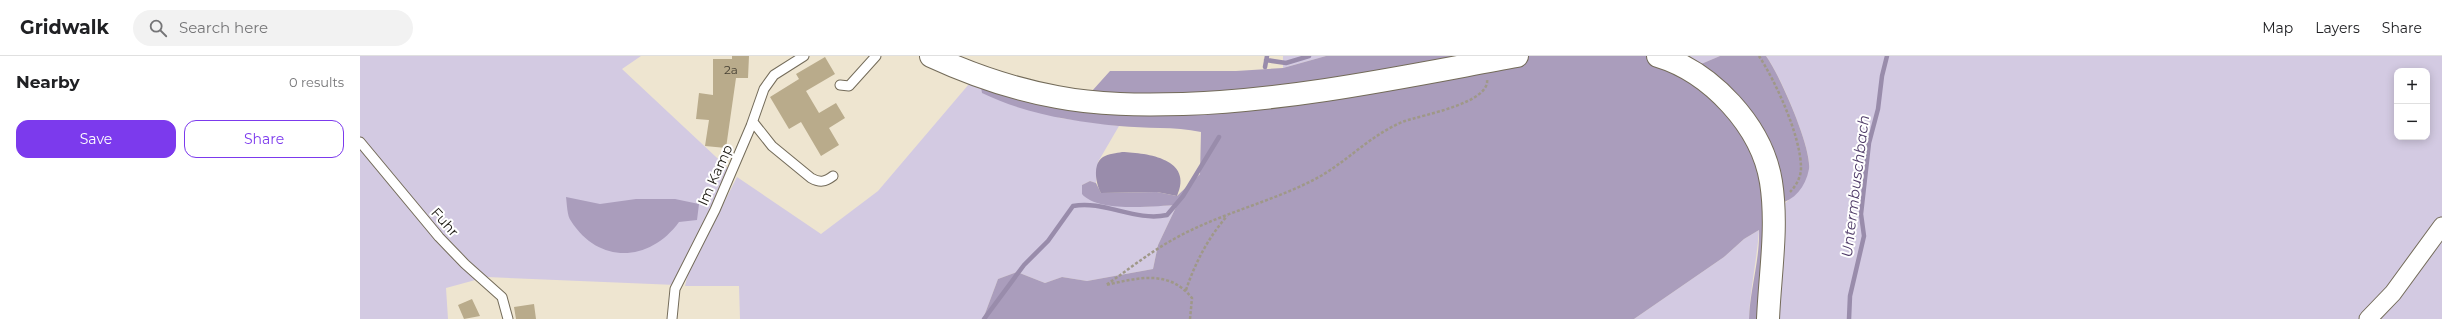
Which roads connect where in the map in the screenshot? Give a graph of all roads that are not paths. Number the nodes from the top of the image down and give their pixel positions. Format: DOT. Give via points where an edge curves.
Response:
graph roads {
  1 [pos="804,56"];
  2 [pos="876,56"];
  3 [pos="931,56"];
  4 [pos="1517,56"];
  5 [pos="1658,56"];
  6 [pos="840,86"];
  7 [pos="753,122"];
  8 [pos="360,142"];
  9 [pos="833,176"];
  10 [pos="2442,226"];
  11 [pos="508,319"];
  12 [pos="672,319"];
  13 [pos="1768,319"];
  14 [pos="2368,319"];
  1 -- 7 [label="lane, Im Kamp" via="782,69 769,81"];
  2 -- 6 [label="lane" via="850,86"];
  3 -- 4 [label="street" via="1006,86 1058,98 1159,105 1212,103 1296,94"];
  5 -- 13 [label="street" via="1693,72 1717,90 1733,106 1760,148 1771,180 1773,197"];
  7 -- 9 [label="lane" via="772,146 811,178 818,182 826,182"];
  7 -- 12 [label="lane, Im Kamp" via="716,210 675,289"];
  8 -- 11 [label="lane, Fuhr" via="440,237 465,264 502,297"];
  10 -- 14 [label="street" via="2393,293"];
}
